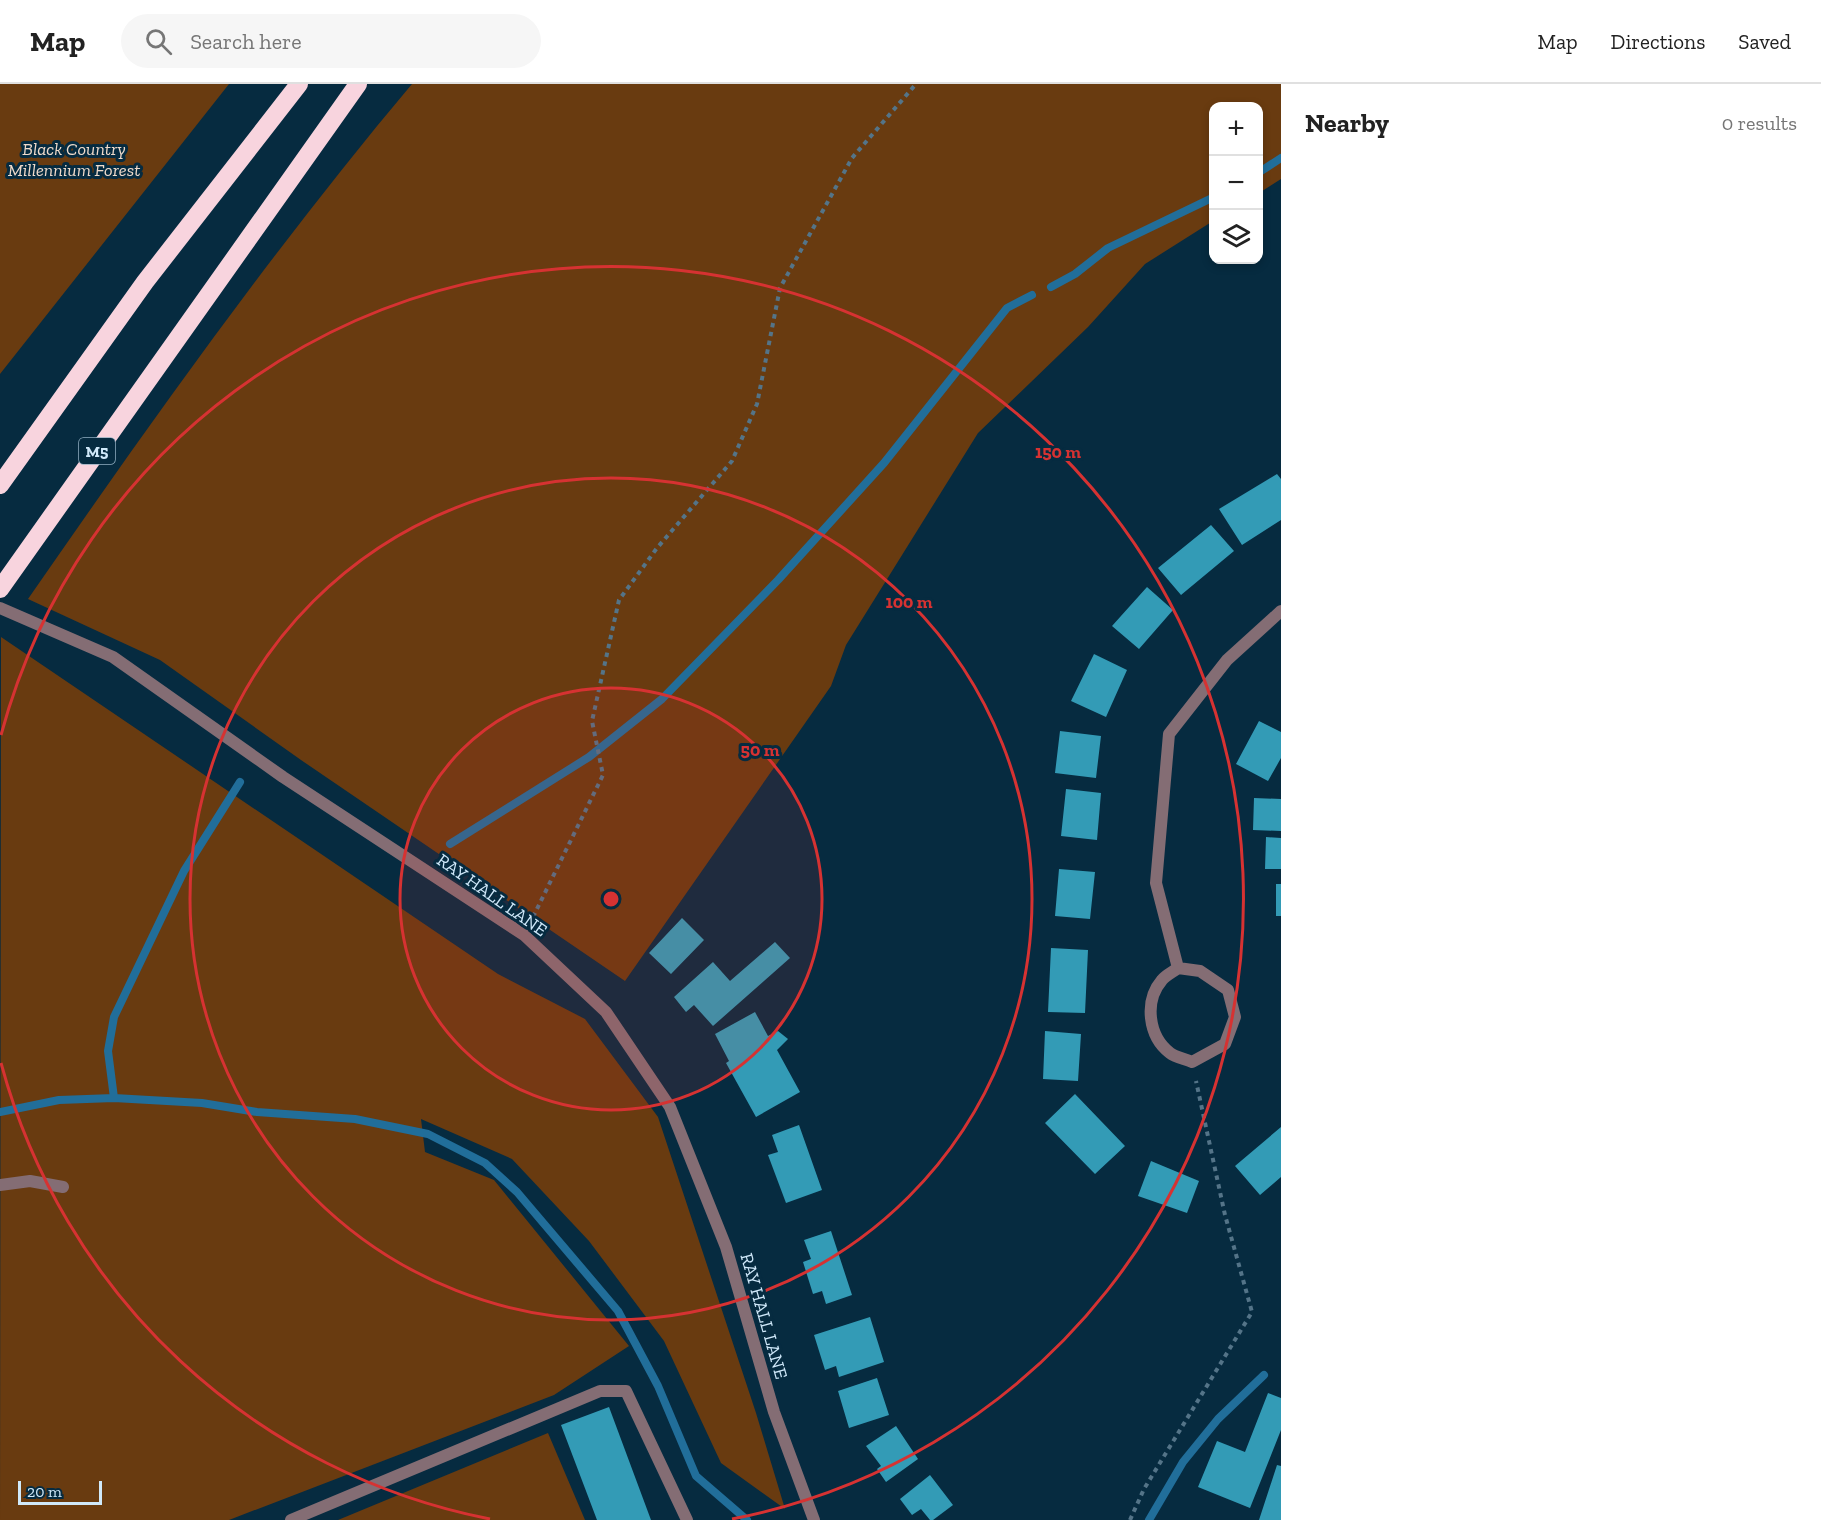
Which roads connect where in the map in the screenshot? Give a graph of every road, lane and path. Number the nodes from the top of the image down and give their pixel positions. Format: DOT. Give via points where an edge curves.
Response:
graph roads {
  1 [pos="299,84"];
  2 [pos="358,84"];
  3 [pos="916,84"];
  4 [pos="0,485"];
  5 [pos="0,589"];
  6 [pos="0,608"];
  7 [pos="1281,611"];
  8 [pos="532,919"];
  9 [pos="1178,968"];
  10 [pos="1192,1062"];
  11 [pos="0,1185"];
  12 [pos="63,1187"];
  13 [pos="291,1520"];
  14 [pos="687,1520"];
  15 [pos="814,1520"];
  16 [pos="1130,1520"];
  1 -- 4 [label="highway" via="145,282"];
  2 -- 5 [label="highway, M5"];
  3 -- 8 [label="path" via="852,158 780,288 757,404 732,460 657,548 619,600 592,721 603,775"];
  6 -- 15 [label="street, RAY HALL LANE" via="113,657 283,777 524,935 606,1011 670,1107 726,1247 774,1412"];
  7 -- 9 [label="street" via="1227,660 1169,734 1156,883"];
  9 -- 10 [label="street" via="1162,980 1152,1000 1150,1020 1158,1040 1171,1054"];
  9 -- 10 [label="street" via="1200,971 1228,990 1235,1017 1225,1044"];
  10 -- 16 [label="path" via="1252,1312 1144,1489"];
  11 -- 12 [label="street" via="30,1181"];
  13 -- 14 [label="street" via="600,1391 626,1391"];
}
